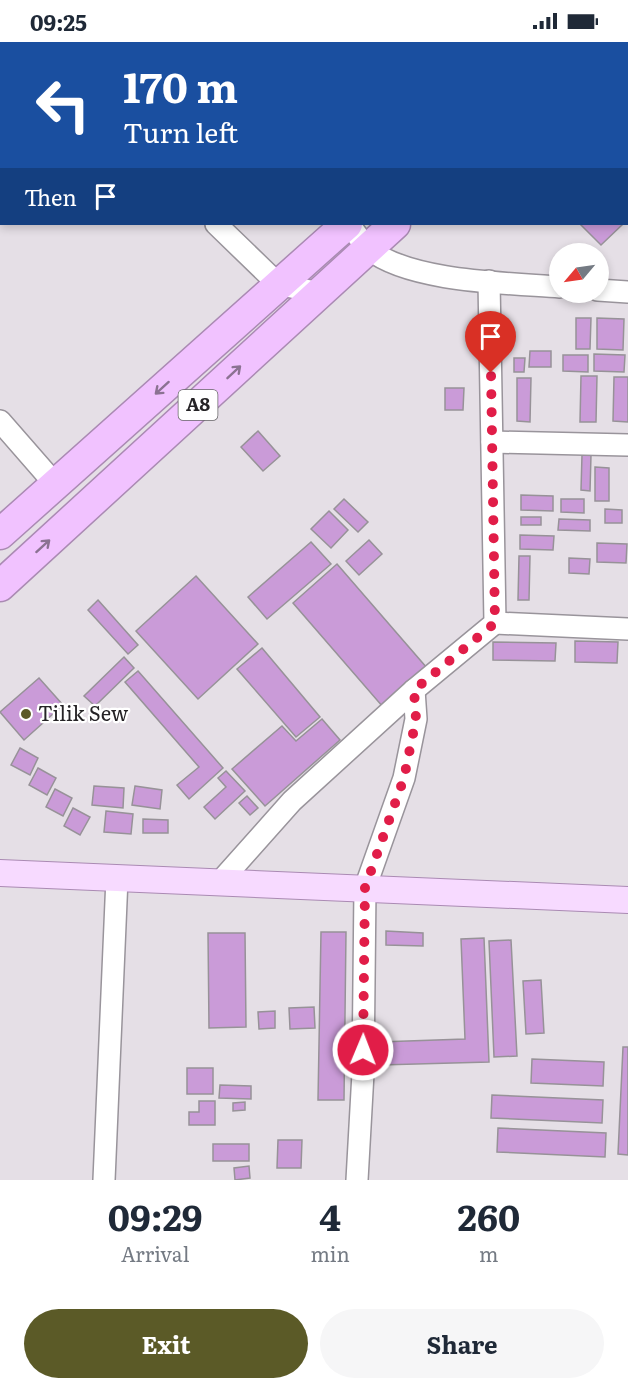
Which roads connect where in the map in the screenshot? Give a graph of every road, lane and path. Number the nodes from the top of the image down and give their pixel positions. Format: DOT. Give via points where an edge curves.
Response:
graph roads {
  1 [pos="217,225"];
  2 [pos="347,225"];
  3 [pos="349,225"];
  4 [pos="394,225"];
  5 [pos="369,249"];
  6 [pos="489,281"];
  7 [pos="278,284"];
  8 [pos="549,286"];
  9 [pos="609,291"];
  10 [pos="628,292"];
  11 [pos="319,293"];
  12 [pos="0,421"];
  13 [pos="492,442"];
  14 [pos="628,445"];
  15 [pos="55,484"];
  16 [pos="0,534"];
  17 [pos="0,586"];
  18 [pos="495,623"];
  19 [pos="628,629"];
  20 [pos="414,690"];
  21 [pos="0,873"];
  22 [pos="117,878"];
  23 [pos="219,883"];
  24 [pos="365,888"];
  25 [pos="628,900"];
  26 [pos="104,1180"];
  27 [pos="357,1180"];
  1 -- 7 [label="street"];
  2 -- 7 [label="highway, A8"];
  3 -- 5 [label="street"];
  4 -- 5 [label="highway, A8"];
  5 -- 6 [label="street" via="405,269"];
  5 -- 11 [label="highway, A8"];
  6 -- 8 [label="street"];
  6 -- 13 [label="street"];
  7 -- 11 [label="street"];
  7 -- 15 [label="highway, A8, one-way"];
  9 -- 10 [label="street"];
  17 -- 11 [label="highway, A8, one-way"];
  12 -- 15 [label="street"];
  13 -- 14 [label="street"];
  13 -- 18 [label="street"];
  15 -- 16 [label="highway, A8"];
  18 -- 19 [label="street"];
  18 -- 20 [label="street"];
  20 -- 23 [label="street" via="292,801"];
  20 -- 24 [label="street" via="416,719 404,778"];
  21 -- 22 [label="main road"];
  22 -- 23 [label="main road"];
  22 -- 26 [label="street"];
  23 -- 24 [label="main road"];
  24 -- 25 [label="main road"];
  24 -- 27 [label="street"];
}
